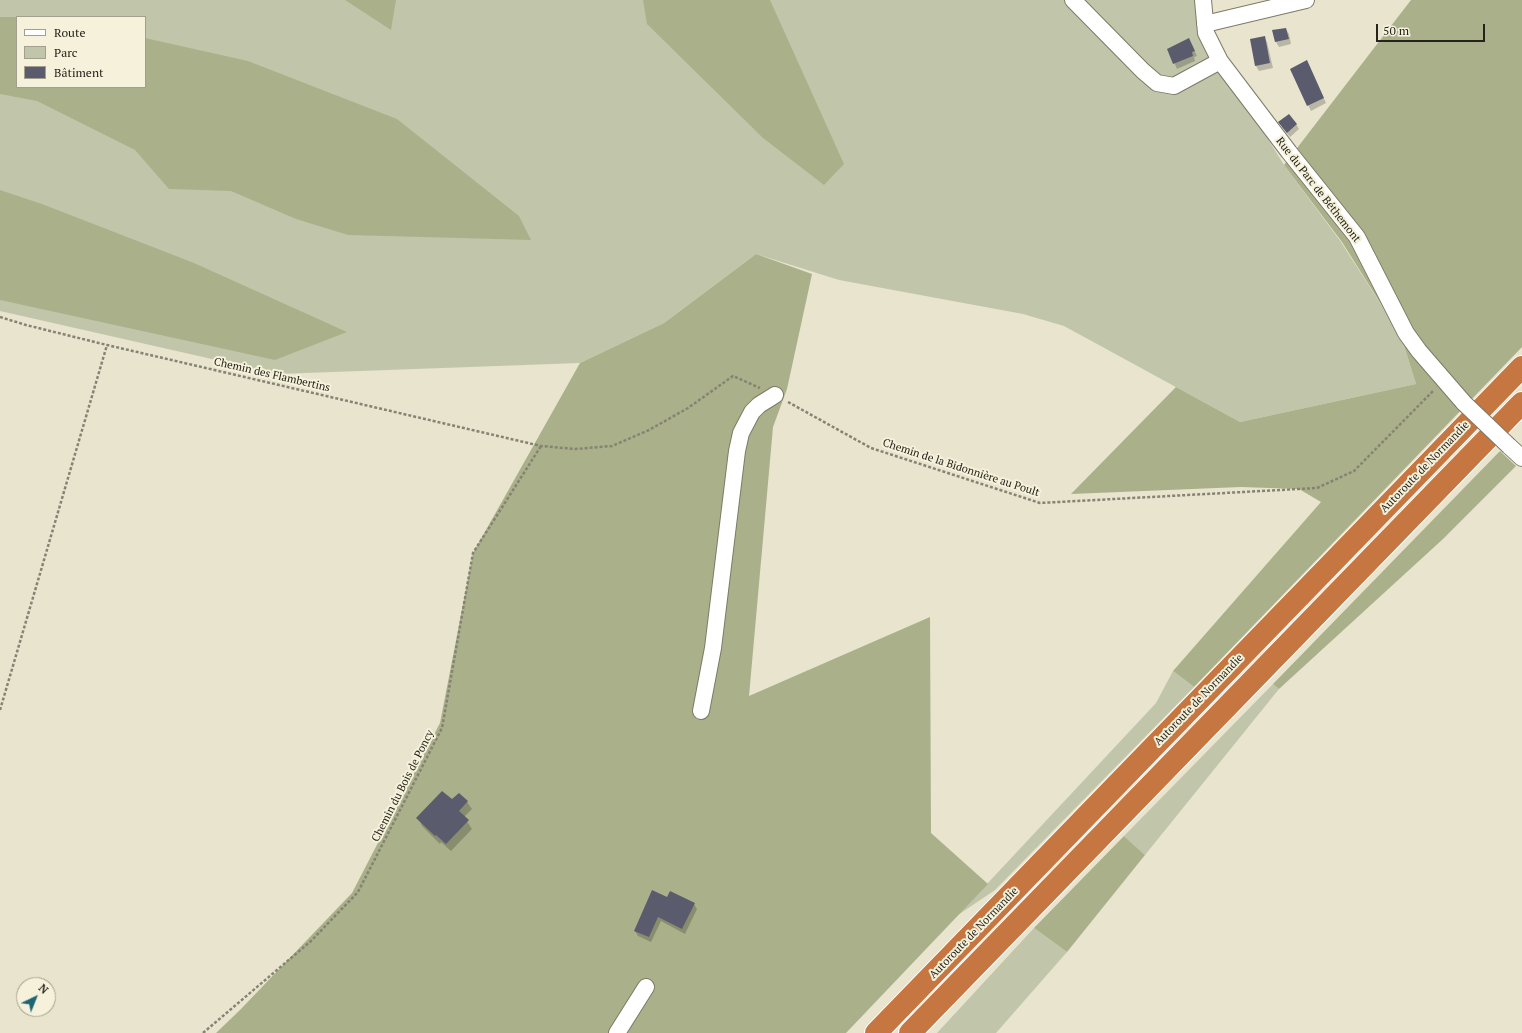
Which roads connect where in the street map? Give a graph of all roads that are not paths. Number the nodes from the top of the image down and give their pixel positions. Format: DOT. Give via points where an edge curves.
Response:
graph roads {
  1 [pos="1073,0"];
  2 [pos="1203,0"];
  3 [pos="1306,0"];
  4 [pos="1205,24"];
  5 [pos="1220,61"];
  6 [pos="1522,367"];
  7 [pos="775,396"];
  8 [pos="1522,403"];
  9 [pos="1522,458"];
  10 [pos="701,711"];
  11 [pos="646,987"];
  12 [pos="617,1033"];
  13 [pos="876,1033"];
  14 [pos="910,1033"];
  1 -- 5 [label="street" via="1157,83 1174,86"];
  2 -- 4 [label="street, Rue du Parc de Béthemont"];
  3 -- 4 [label="street"];
  4 -- 5 [label="street, Rue du Parc de Béthemont" via="1206,33"];
  5 -- 9 [label="street, Rue du Parc de Béthemont, bridge" via="1357,237 1406,333 1419,351 1464,403"];
  6 -- 13 [label="highway, Autoroute de Normandie"];
  7 -- 10 [label="street" via="752,412 741,433 713,648"];
  8 -- 14 [label="highway"];
  11 -- 12 [label="street"];
}
